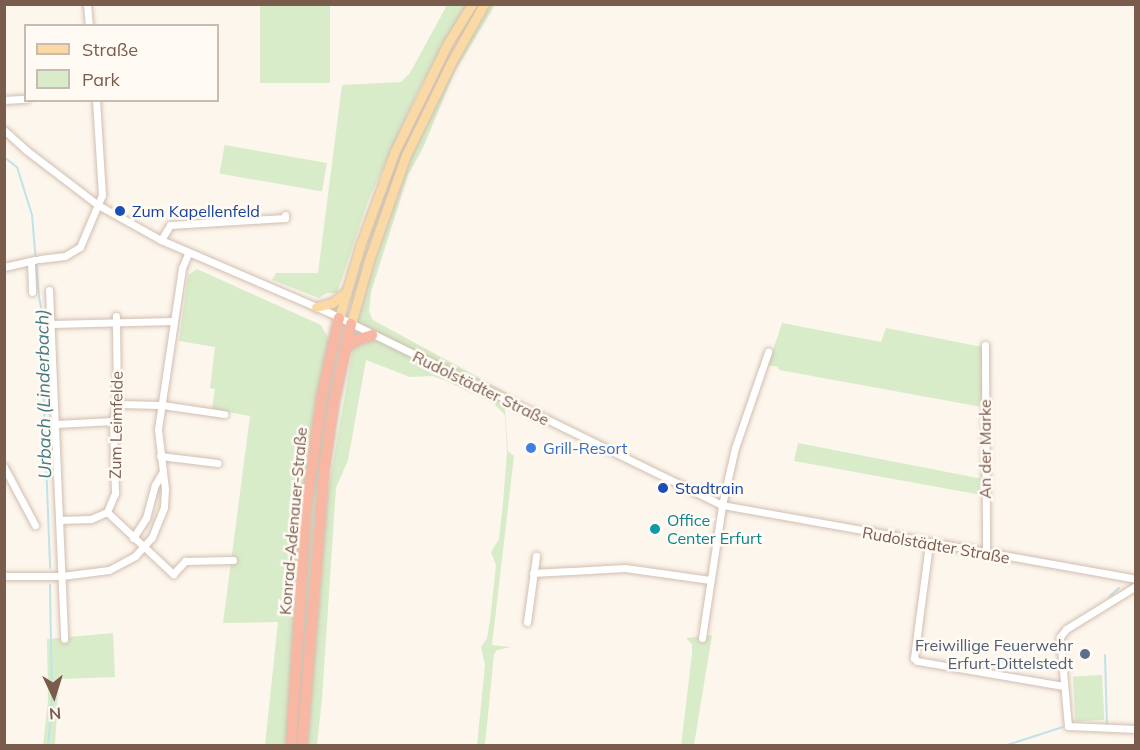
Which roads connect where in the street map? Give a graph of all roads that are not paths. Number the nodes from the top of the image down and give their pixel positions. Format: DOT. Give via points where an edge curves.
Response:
graph roads {
  1 [pos="87,4"];
  2 [pos="472,4"];
  3 [pos="484,4"];
  4 [pos="88,24"];
  5 [pos="24,99"];
  6 [pos="4,100"];
  7 [pos="96,102"];
  8 [pos="4,130"];
  9 [pos="98,204"];
  10 [pos="285,215"];
  11 [pos="161,240"];
  12 [pos="188,254"];
  13 [pos="35,260"];
  14 [pos="4,267"];
  15 [pos="49,290"];
  16 [pos="32,292"];
  17 [pos="345,293"];
  18 [pos="316,307"];
  19 [pos="339,318"];
  20 [pos="116,319"];
  21 [pos="174,321"];
  22 [pos="51,324"];
  23 [pos="351,324"];
  24 [pos="372,335"];
  25 [pos="985,345"];
  26 [pos="345,348"];
  27 [pos="768,352"];
  28 [pos="117,404"];
  29 [pos="162,405"];
  30 [pos="224,414"];
  31 [pos="112,421"];
  32 [pos="56,424"];
  33 [pos="160,456"];
  34 [pos="218,463"];
  35 [pos="4,466"];
  36 [pos="163,471"];
  37 [pos="722,505"];
  38 [pos="107,512"];
  39 [pos="59,520"];
  40 [pos="35,525"];
  41 [pos="133,538"];
  42 [pos="929,544"];
  43 [pos="144,548"];
  44 [pos="986,554"];
  45 [pos="536,556"];
  46 [pos="233,560"];
  47 [pos="533,573"];
  48 [pos="4,576"];
  49 [pos="62,576"];
  50 [pos="1136,579"];
  51 [pos="710,580"];
  52 [pos="1136,586"];
  53 [pos="527,622"];
  54 [pos="702,638"];
  55 [pos="64,639"];
  56 [pos="1063,686"];
  57 [pos="1136,729"];
  58 [pos="291,746"];
  59 [pos="302,746"];
  1 -- 4 [label="street"];
  2 -- 17 [label="main road, Konrad-Adenauer-Straße" via="448,43 395,151"];
  3 -- 23 [label="main road, Konrad-Adenauer-Straße" via="406,155"];
  5 -- 6 [label="street"];
  7 -- 9 [label="street" via="104,185"];
  8 -- 9 [label="street, Rudolstädter Straße"];
  9 -- 11 [label="street, Rudolstädter Straße"];
  9 -- 13 [label="street" via="80,247 65,256"];
  10 -- 11 [label="street" via="170,225"];
  11 -- 12 [label="street, Rudolstädter Straße"];
  12 -- 18 [label="street, Rudolstädter Straße"];
  12 -- 21 [label="street" via="182,268"];
  13 -- 14 [label="street"];
  13 -- 16 [label="street"];
  15 -- 22 [label="street"];
  17 -- 18 [label="main road" via="332,303"];
  17 -- 19 [label="main road, Konrad-Adenauer-Straße"];
  18 -- 19 [label="street, Rudolstädter Straße"];
  19 -- 23 [label="street, Rudolstädter Straße"];
  19 -- 58 [label="highway, Konrad-Adenauer-Straße" via="322,395 306,508"];
  20 -- 21 [label="street"];
  20 -- 22 [label="street"];
  20 -- 28 [label="street, Zum Leimfelde"];
  21 -- 29 [label="street"];
  22 -- 32 [label="street"];
  23 -- 24 [label="street, Rudolstädter Straße"];
  23 -- 26 [label="highway, Konrad-Adenauer-Straße"];
  24 -- 26 [label="highway"];
  24 -- 37 [label="street, Rudolstädter Straße"];
  25 -- 44 [label="street, An der Marke"];
  26 -- 59 [label="highway, Konrad-Adenauer-Straße" via="320,506"];
  27 -- 37 [label="street" via="735,447"];
  28 -- 29 [label="street"];
  28 -- 31 [label="street, Zum Leimfelde"];
  29 -- 30 [label="street"];
  29 -- 33 [label="street" via="158,429"];
  31 -- 32 [label="street"];
  31 -- 38 [label="street, Zum Leimfelde" via="115,493"];
  32 -- 39 [label="street"];
  33 -- 34 [label="street"];
  33 -- 36 [label="street"];
  35 -- 40 [label="street"];
  36 -- 41 [label="street" via="146,518"];
  36 -- 43 [label="street" via="164,507"];
  37 -- 42 [label="street, Rudolstädter Straße"];
  37 -- 51 [label="street"];
  38 -- 39 [label="street" via="91,519"];
  38 -- 41 [label="street"];
  39 -- 49 [label="street"];
  41 -- 43 [label="street"];
  42 -- 44 [label="street, Rudolstädter Straße"];
  42 -- 56 [label="street" via="914,658"];
  43 -- 46 [label="street" via="173,574 185,561"];
  43 -- 49 [label="street" via="109,570"];
  44 -- 50 [label="street, Rudolstädter Straße"];
  45 -- 47 [label="street"];
  47 -- 51 [label="street" via="625,568"];
  47 -- 53 [label="street"];
  48 -- 49 [label="street"];
  49 -- 55 [label="street"];
  51 -- 54 [label="street"];
  52 -- 56 [label="street" via="1060,634"];
  56 -- 57 [label="street" via="1068,726"];
}
